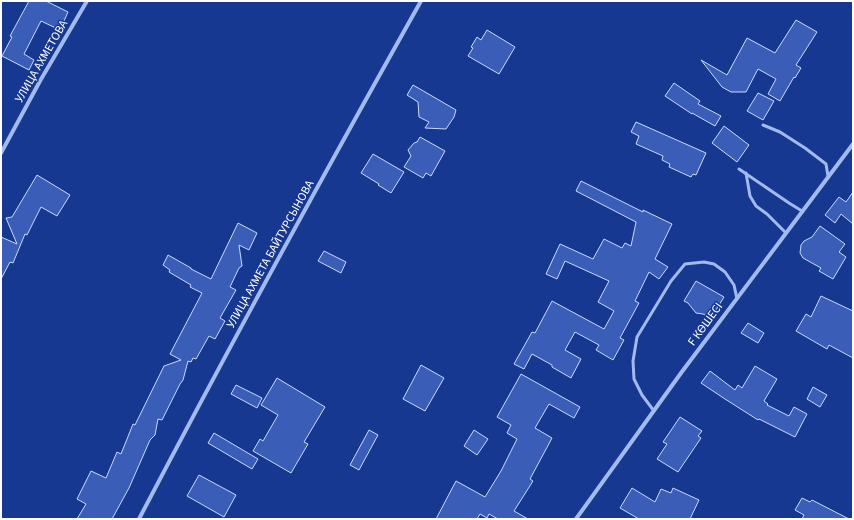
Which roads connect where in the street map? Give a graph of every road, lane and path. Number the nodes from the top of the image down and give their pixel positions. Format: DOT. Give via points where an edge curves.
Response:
graph roads {
  1 [pos="87,1"];
  2 [pos="421,1"];
  3 [pos="763,125"];
  4 [pos="853,144"];
  5 [pos="1,152"];
  6 [pos="739,169"];
  7 [pos="746,173"];
  8 [pos="828,176"];
  9 [pos="802,211"];
  10 [pos="786,233"];
  11 [pos="736,299"];
  12 [pos="654,411"];
  13 [pos="139,519"];
  14 [pos="576,519"];
  1 -- 5 [label="street, УЛИЦА АХМЕТОВА"];
  2 -- 13 [label="street, УЛИЦА АХМЕТА БАЙТУРСЫНОВА" via="236,336"];
  3 -- 8 [label="lane" via="806,148 826,164"];
  4 -- 8 [label="street, F КӨШЕСІ"];
  6 -- 7 [label="lane"];
  7 -- 9 [label="lane"];
  7 -- 10 [label="lane" via="750,196 756,206"];
  8 -- 9 [label="street, F КӨШЕСІ"];
  9 -- 10 [label="street, F КӨШЕСІ"];
  10 -- 11 [label="street, F КӨШЕСІ"];
  11 -- 12 [label="street, F КӨШЕСІ"];
  11 -- 12 [label="lane" via="734,286 728,276 714,264 685,264 671,281 637,337 633,361 634,379"];
  12 -- 14 [label="street, F КӨШЕСІ"];
}
